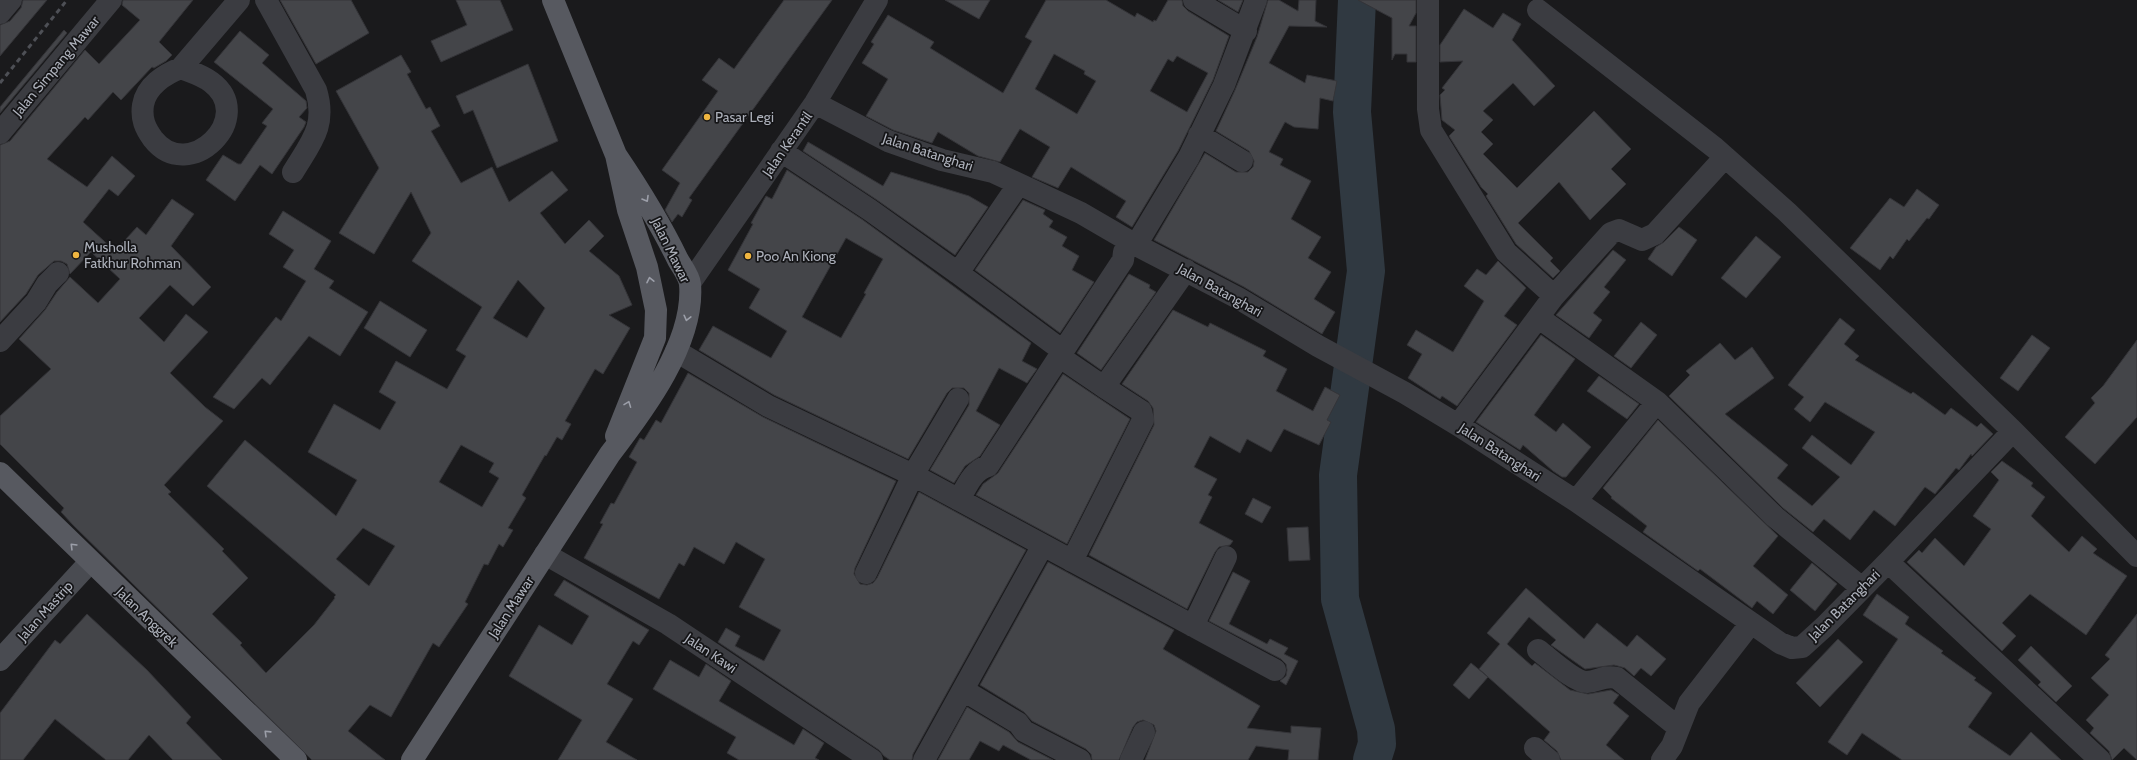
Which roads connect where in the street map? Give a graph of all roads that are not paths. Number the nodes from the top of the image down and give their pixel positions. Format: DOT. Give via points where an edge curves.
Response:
graph roads {
  1 [pos="11,0"];
  2 [pos="111,0"];
  3 [pos="239,0"];
  4 [pos="266,0"];
  5 [pos="553,0"];
  6 [pos="877,0"];
  7 [pos="1194,0"];
  8 [pos="1256,0"];
  9 [pos="1428,0"];
  10 [pos="1538,10"];
  11 [pos="0,13"];
  12 [pos="1246,31"];
  13 [pos="181,68"];
  14 [pos="815,103"];
  15 [pos="0,133"];
  16 [pos="1199,136"];
  17 [pos="781,151"];
  18 [pos="616,155"];
  19 [pos="1725,157"];
  20 [pos="1242,161"];
  21 [pos="293,172"];
  22 [pos="1018,185"];
  23 [pos="1134,243"];
  24 [pos="1186,270"];
  25 [pos="958,273"];
  26 [pos="58,274"];
  27 [pos="690,283"];
  28 [pos="1554,296"];
  29 [pos="1539,318"];
  30 [pos="0,342"];
  31 [pos="676,351"];
  32 [pos="1061,354"];
  33 [pos="1104,388"];
  34 [pos="958,399"];
  35 [pos="1657,402"];
  36 [pos="1458,425"];
  37 [pos="2013,430"];
  38 [pos="610,454"];
  39 [pos="0,473"];
  40 [pos="913,475"];
  41 [pos="959,500"];
  42 [pos="1576,501"];
  43 [pos="1043,545"];
  44 [pos="545,554"];
  45 [pos="2137,556"];
  46 [pos="1226,557"];
  47 [pos="1072,561"];
  48 [pos="90,562"];
  49 [pos="1888,562"];
  50 [pos="866,573"];
  51 [pos="1862,588"];
  52 [pos="1751,623"];
  53 [pos="1193,626"];
  54 [pos="1538,650"];
  55 [pos="0,660"];
  56 [pos="1275,670"];
  57 [pos="963,690"];
  58 [pos="1679,728"];
  59 [pos="1144,732"];
  60 [pos="296,760"];
  61 [pos="412,760"];
  62 [pos="872,760"];
  63 [pos="924,760"];
  64 [pos="1080,760"];
  65 [pos="1131,760"];
  66 [pos="1662,760"];
  67 [pos="2100,760"];
  1 -- 11 [label="street"];
  2 -- 15 [label="street, Jalan Simpang Mawar"];
  3 -- 13 [label="street"];
  4 -- 21 [label="street" via="316,90 321,106 315,136"];
  5 -- 18 [label="main road, Jalan Mawar"];
  6 -- 14 [label="street, Jalan Kerantil"];
  7 -- 12 [label="street"];
  8 -- 12 [label="street"];
  9 -- 28 [label="street" via="1428,109 1431,130 1506,252"];
  10 -- 19 [label="street"];
  12 -- 16 [label="street"];
  14 -- 17 [label="street, Jalan Kerantil"];
  14 -- 22 [label="street, Jalan Batanghari" via="888,141 942,160 993,172"];
  16 -- 20 [label="street"];
  16 -- 23 [label="street" via="1189,157"];
  17 -- 25 [label="street"];
  17 -- 27 [label="street, Jalan Kerantil"];
  18 -- 27 [label="main road, Jalan Mawar, one-way" via="644,195"];
  38 -- 18 [label="main road, Jalan Mawar, one-way" via="655,338 656,310 647,267 628,210"];
  19 -- 28 [label="street" via="1655,234 1642,240 1619,230 1611,233"];
  19 -- 37 [label="street"];
  22 -- 23 [label="street, Jalan Batanghari" via="1081,213"];
  22 -- 25 [label="street"];
  23 -- 24 [label="street, Jalan Batanghari"];
  23 -- 32 [label="street" via="1124,252 1123,260"];
  24 -- 33 [label="street"];
  24 -- 36 [label="street, Jalan Batanghari"];
  25 -- 32 [label="street"];
  26 -- 30 [label="street"];
  27 -- 31 [label="main road, Jalan Mawar, one-way" via="689,309"];
  28 -- 29 [label="street"];
  29 -- 35 [label="street"];
  29 -- 36 [label="street"];
  31 -- 38 [label="main road, Jalan Mawar" via="640,415"];
  31 -- 40 [label="street" via="768,406"];
  32 -- 33 [label="street"];
  32 -- 41 [label="street" via="988,466 981,468 971,478"];
  33 -- 47 [label="street" via="1141,411 1143,420"];
  34 -- 40 [label="street"];
  35 -- 42 [label="street"];
  35 -- 51 [label="street" via="1776,517"];
  36 -- 42 [label="street, Jalan Batanghari"];
  37 -- 45 [label="street"];
  37 -- 49 [label="street"];
  38 -- 44 [label="main road, Jalan Mawar"];
  48 -- 39 [label="main road, Jalan Anggrek, one-way"];
  40 -- 41 [label="street"];
  40 -- 50 [label="street"];
  41 -- 43 [label="street"];
  42 -- 52 [label="street, Jalan Batanghari"];
  43 -- 47 [label="street"];
  43 -- 57 [label="street"];
  44 -- 61 [label="main road, Jalan Mawar"];
  44 -- 62 [label="street, Jalan Kawi" via="668,624"];
  46 -- 53 [label="street"];
  47 -- 53 [label="street"];
  48 -- 55 [label="main road, Jalan Mastrip"];
  60 -- 48 [label="main road, Jalan Anggrek, one-way"];
  49 -- 51 [label="street, Jalan Batanghari"];
  49 -- 67 [label="street, Jalan Batanghari"];
  51 -- 52 [label="street, Jalan Batanghari" via="1802,647 1792,648 1780,643"];
  52 -- 58 [label="street" via="1689,702"];
  53 -- 56 [label="street"];
  54 -- 58 [label="street" via="1578,680 1594,681 1608,676 1617,678"];
  57 -- 63 [label="street"];
  57 -- 64 [label="street" via="1018,723 1024,731"];
  58 -- 66 [label="street" via="1672,746"];
  59 -- 65 [label="street"];
}
